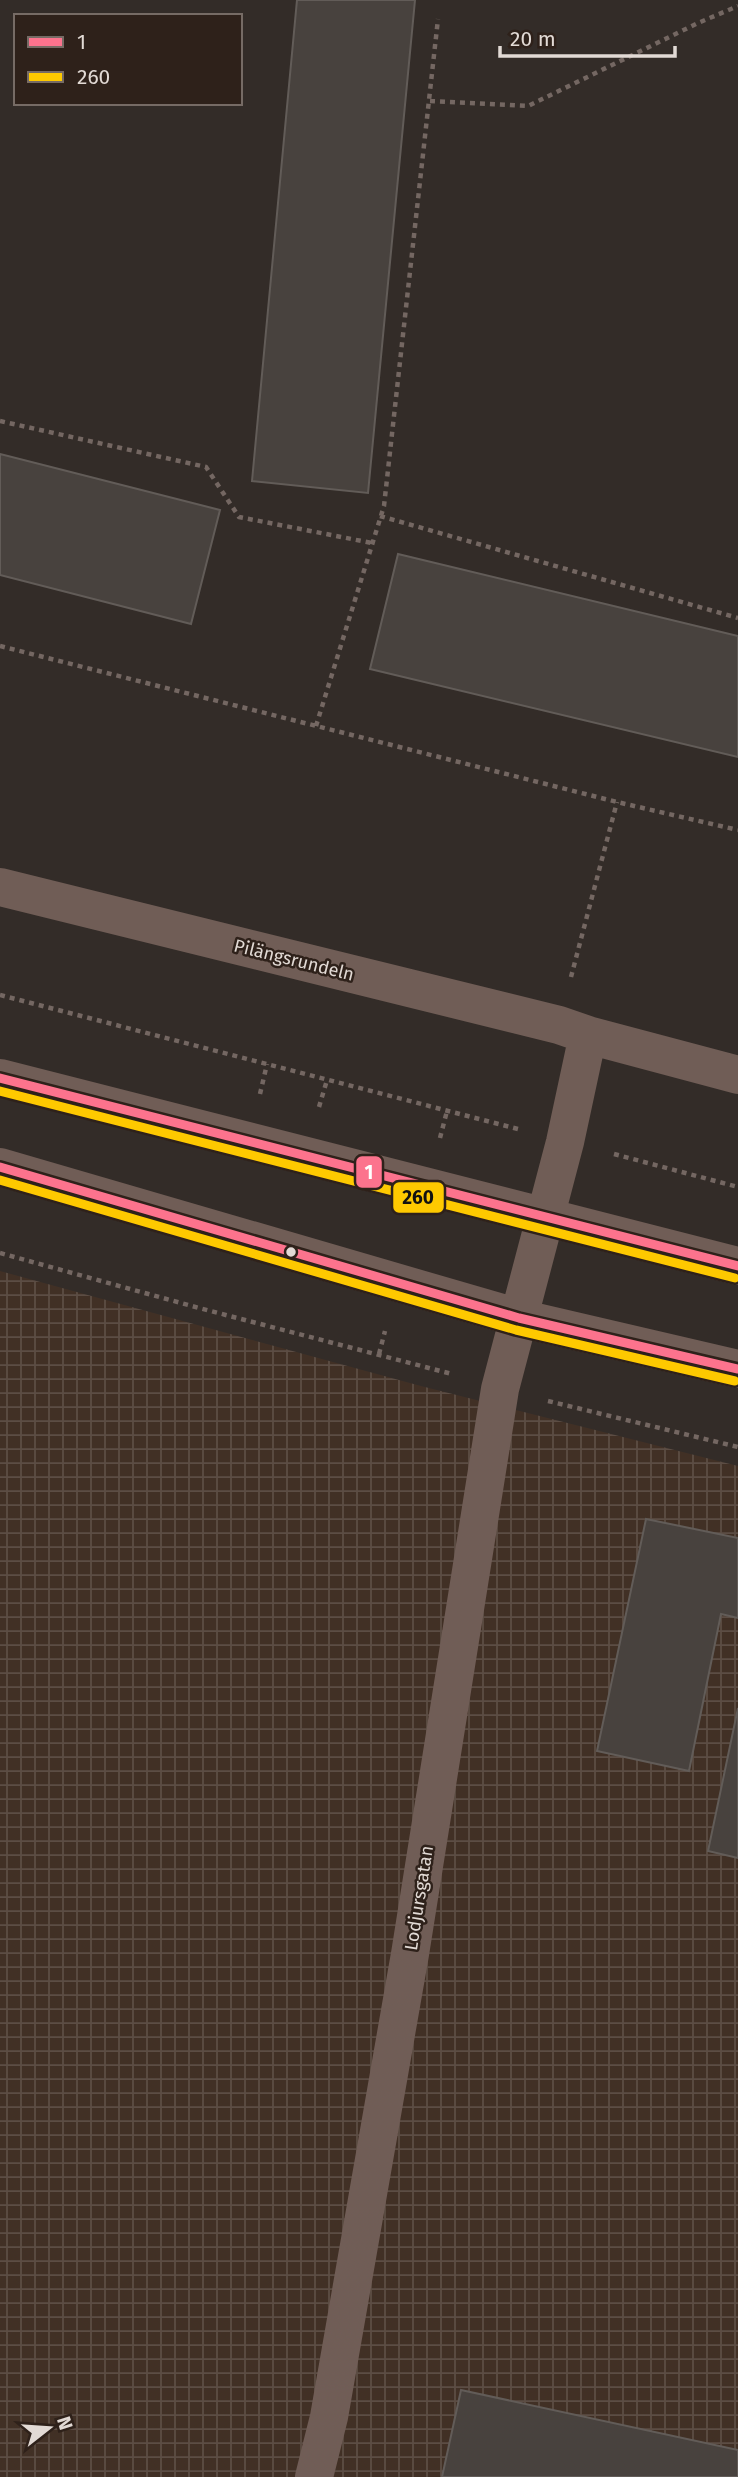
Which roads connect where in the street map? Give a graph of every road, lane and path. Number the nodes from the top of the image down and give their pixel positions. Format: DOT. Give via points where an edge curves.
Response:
graph roads {
  1 [pos="738,6"];
  2 [pos="438,19"];
  3 [pos="430,101"];
  4 [pos="0,421"];
  5 [pos="380,516"];
  6 [pos="372,543"];
  7 [pos="738,618"];
  8 [pos="0,646"];
  9 [pos="316,726"];
  10 [pos="617,802"];
  11 [pos="738,830"];
  12 [pos="0,887"];
  13 [pos="0,995"];
  14 [pos="573,1030"];
  15 [pos="267,1064"];
  16 [pos="738,1075"];
  17 [pos="0,1078"];
  18 [pos="327,1080"];
  19 [pos="259,1096"];
  20 [pos="318,1111"];
  21 [pos="565,1142"];
  22 [pos="0,1167"];
  23 [pos="738,1187"];
  24 [pos="545,1216"];
  25 [pos="0,1253"];
  26 [pos="738,1266"];
  27 [pos="519,1318"];
  28 [pos="738,1369"];
  29 [pos="499,1389"];
  30 [pos="738,1447"];
  31 [pos="314,2477"];
  1 -- 3 [label="path" via="528,106"];
  2 -- 3 [label="path"];
  3 -- 5 [label="path"];
  4 -- 6 [label="path" via="206,467 239,517"];
  5 -- 6 [label="path"];
  5 -- 7 [label="path"];
  6 -- 9 [label="path"];
  8 -- 9 [label="path"];
  9 -- 10 [label="path"];
  10 -- 11 [label="path"];
  10 -- 14 [label="path"];
  12 -- 14 [label="street, Pilängsrundeln"];
  13 -- 15 [label="path"];
  14 -- 16 [label="street, Pilängsrundeln"];
  14 -- 21 [label="street"];
  15 -- 18 [label="path"];
  15 -- 19 [label="path"];
  17 -- 24 [label="street"];
  18 -- 20 [label="path"];
  18 -- 21 [label="path"];
  21 -- 23 [label="path"];
  21 -- 24 [label="street"];
  22 -- 27 [label="street"];
  24 -- 26 [label="street"];
  24 -- 27 [label="street"];
  25 -- 29 [label="path"];
  27 -- 28 [label="street"];
  27 -- 29 [label="street, Lodjursgatan"];
  29 -- 30 [label="path"];
  29 -- 31 [label="street, Lodjursgatan" via="410,1954 329,2417"];
}
